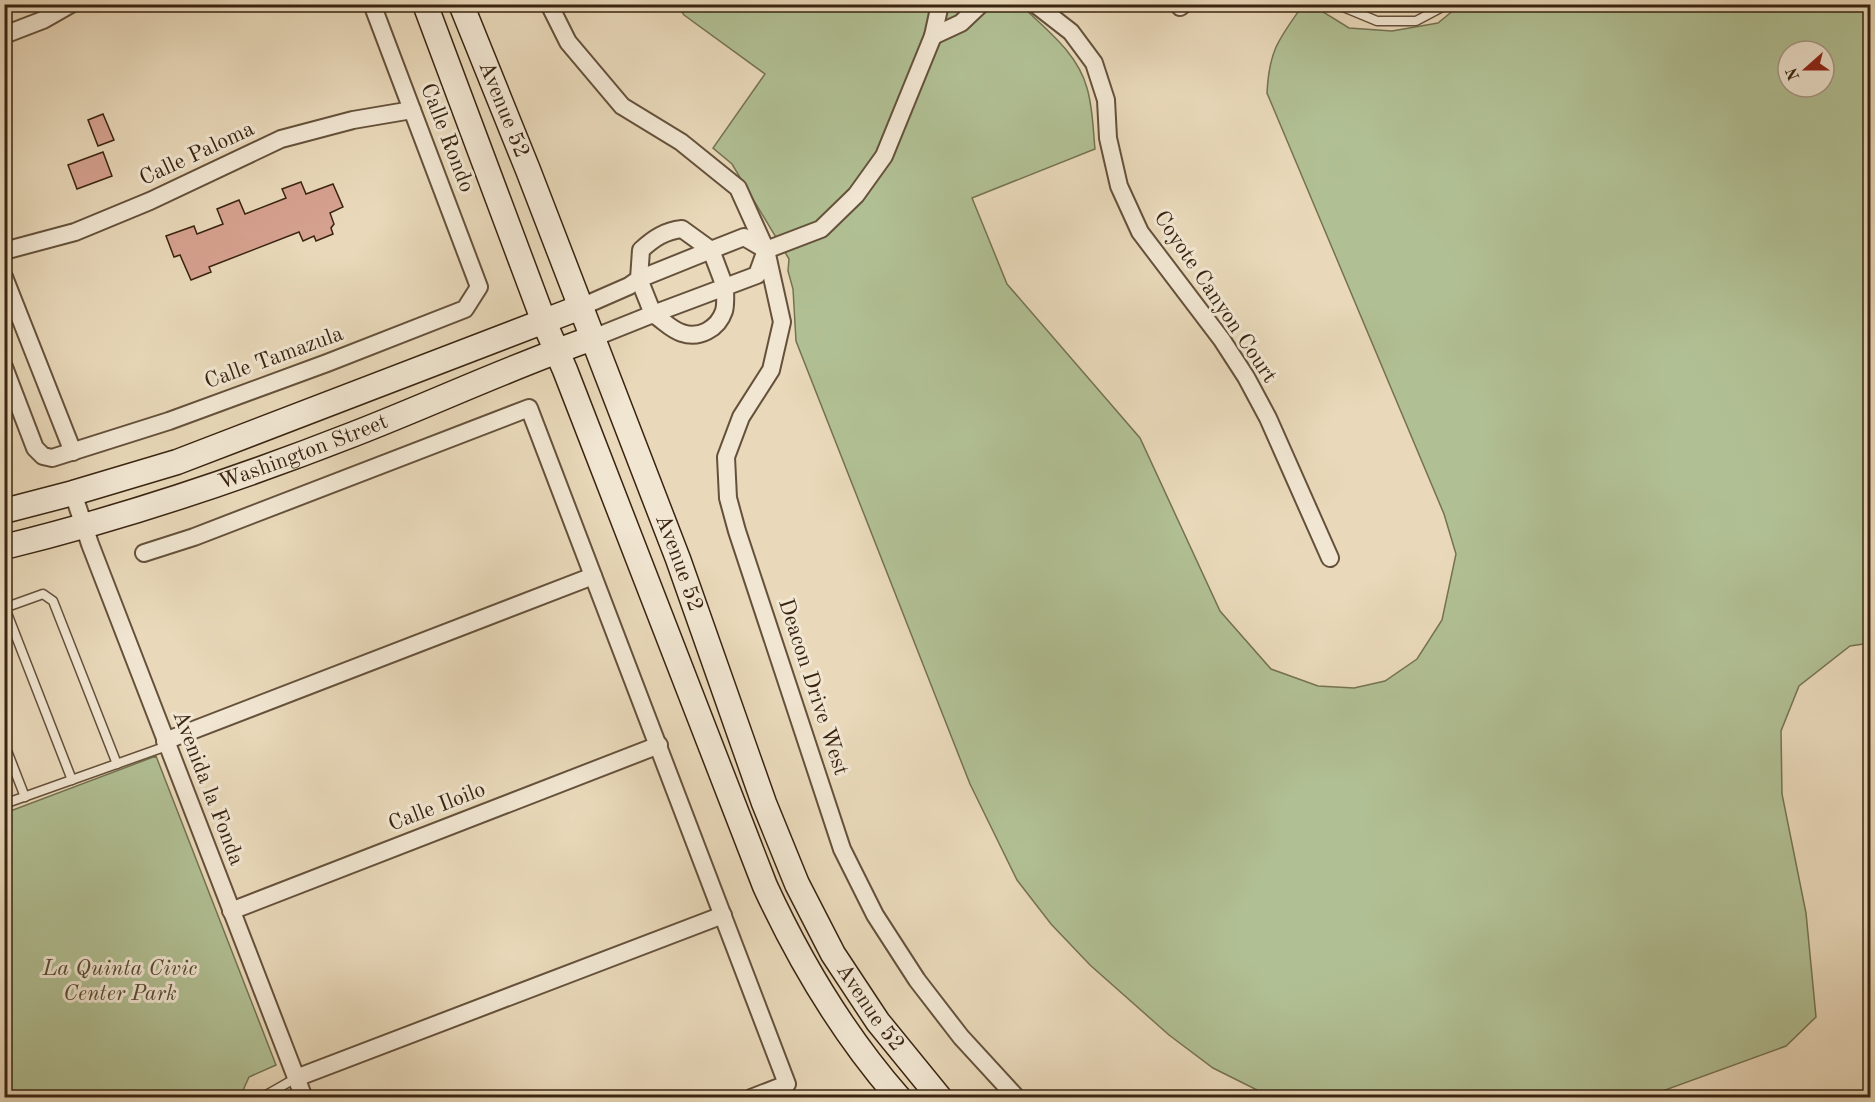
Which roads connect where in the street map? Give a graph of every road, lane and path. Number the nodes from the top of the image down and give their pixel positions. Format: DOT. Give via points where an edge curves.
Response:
graph roads {
  1 [pos="71,4"];
  2 [pos="372,4"];
  3 [pos="425,4"];
  4 [pos="461,4"];
  5 [pos="549,4"];
  6 [pos="940,4"];
  7 [pos="981,4"];
  8 [pos="1035,4"];
  9 [pos="1336,4"];
  10 [pos="1448,4"];
  11 [pos="4,35"];
  12 [pos="933,36"];
  13 [pos="412,110"];
  14 [pos="711,250"];
  15 [pos="766,250"];
  16 [pos="4,251"];
  17 [pos="4,277"];
  18 [pos="639,279"];
  19 [pos="479,287"];
  20 [pos="725,287"];
  21 [pos="581,307"];
  22 [pos="653,314"];
  23 [pos="544,322"];
  24 [pos="593,338"];
  25 [pos="556,350"];
  26 [pos="4,367"];
  27 [pos="73,452"];
  28 [pos="73,493"];
  29 [pos="4,511"];
  30 [pos="85,527"];
  31 [pos="4,547"];
  32 [pos="144,553"];
  33 [pos="1330,558"];
  34 [pos="593,576"];
  35 [pos="5,608"];
  36 [pos="4,743"];
  37 [pos="166,743"];
  38 [pos="658,745"];
  39 [pos="117,764"];
  40 [pos="72,780"];
  41 [pos="25,797"];
  42 [pos="4,804"];
  43 [pos="231,910"];
  44 [pos="723,915"];
  45 [pos="296,1078"];
  46 [pos="261,1098"];
  47 [pos="304,1098"];
  48 [pos="751,1098"];
  49 [pos="899,1098"];
  50 [pos="940,1098"];
  51 [pos="1017,1098"];
  1 -- 11 [label="street" via="44,20"];
  2 -- 13 [label="street, Calle Rondo"];
  3 -- 23 [label="main road, Avenue 52"];
  4 -- 21 [label="main road, Avenue 52"];
  5 -- 15 [label="street, Deacon Drive West" via="568,42 622,106 681,142 738,188"];
  6 -- 12 [label="street"];
  7 -- 12 [label="street" via="961,23"];
  8 -- 33 [label="street, Coyote Canyon Court" via="1071,32 1094,63 1106,100 1108,138 1119,186 1140,232 1246,377"];
  9 -- 10 [label="lane" via="1377,21 1416,21"];
  12 -- 15 [label="street" via="884,156 856,195 821,229"];
  13 -- 16 [label="street, Calle Paloma" via="281,139 75,232"];
  13 -- 19 [label="street, Calle Rondo"];
  14 -- 15 [label="street" via="744,237"];
  14 -- 18 [label="street"];
  14 -- 18 [label="street" via="682,229 669,231 641,250"];
  14 -- 20 [label="street"];
  15 -- 20 [label="street" via="757,275"];
  15 -- 51 [label="street, Deacon Drive West" via="782,322 771,370 741,417 726,457 728,498 737,531 842,849 875,915 917,980 961,1037"];
  17 -- 27 [label="street"];
  18 -- 21 [label="street"];
  18 -- 22 [label="street"];
  19 -- 27 [label="street, Calle Tamazula" via="465,309 169,421"];
  20 -- 22 [label="street"];
  20 -- 22 [label="street" via="725,309 718,323 705,333 680,333"];
  21 -- 23 [label="main road, Washington Street"];
  21 -- 24 [label="main road, Avenue 52"];
  22 -- 24 [label="street"];
  23 -- 25 [label="main road, Avenue 52"];
  23 -- 28 [label="main road, Washington Street" via="177,462"];
  24 -- 25 [label="main road, Washington Street"];
  24 -- 50 [label="main road, Avenue 52" via="797,884 833,954 878,1022"];
  25 -- 30 [label="main road, Washington Street" via="354,434 220,484"];
  25 -- 49 [label="main road, Avenue 52" via="780,918 848,1034"];
  26 -- 27 [label="street" via="35,448 52,458"];
  28 -- 29 [label="main road, Washington Street"];
  28 -- 30 [label="street, Avenida la Fonda"];
  30 -- 31 [label="main road, Washington Street"];
  30 -- 37 [label="street, Avenida la Fonda"];
  32 -- 34 [label="street" via="529,408"];
  34 -- 37 [label="street"];
  34 -- 38 [label="street"];
  35 -- 39 [label="lane" via="43,594 53,601"];
  35 -- 40 [label="lane"];
  36 -- 41 [label="lane"];
  37 -- 39 [label="lane"];
  37 -- 43 [label="street, Avenida la Fonda"];
  38 -- 43 [label="street, Calle Iloilo"];
  38 -- 44 [label="street"];
  39 -- 40 [label="lane"];
  40 -- 41 [label="lane"];
  41 -- 42 [label="lane"];
  43 -- 45 [label="street, Avenida la Fonda"];
  44 -- 45 [label="street"];
  44 -- 48 [label="street" via="787,1084"];
  45 -- 46 [label="lane"];
  45 -- 47 [label="street, Avenida la Fonda"];
}
